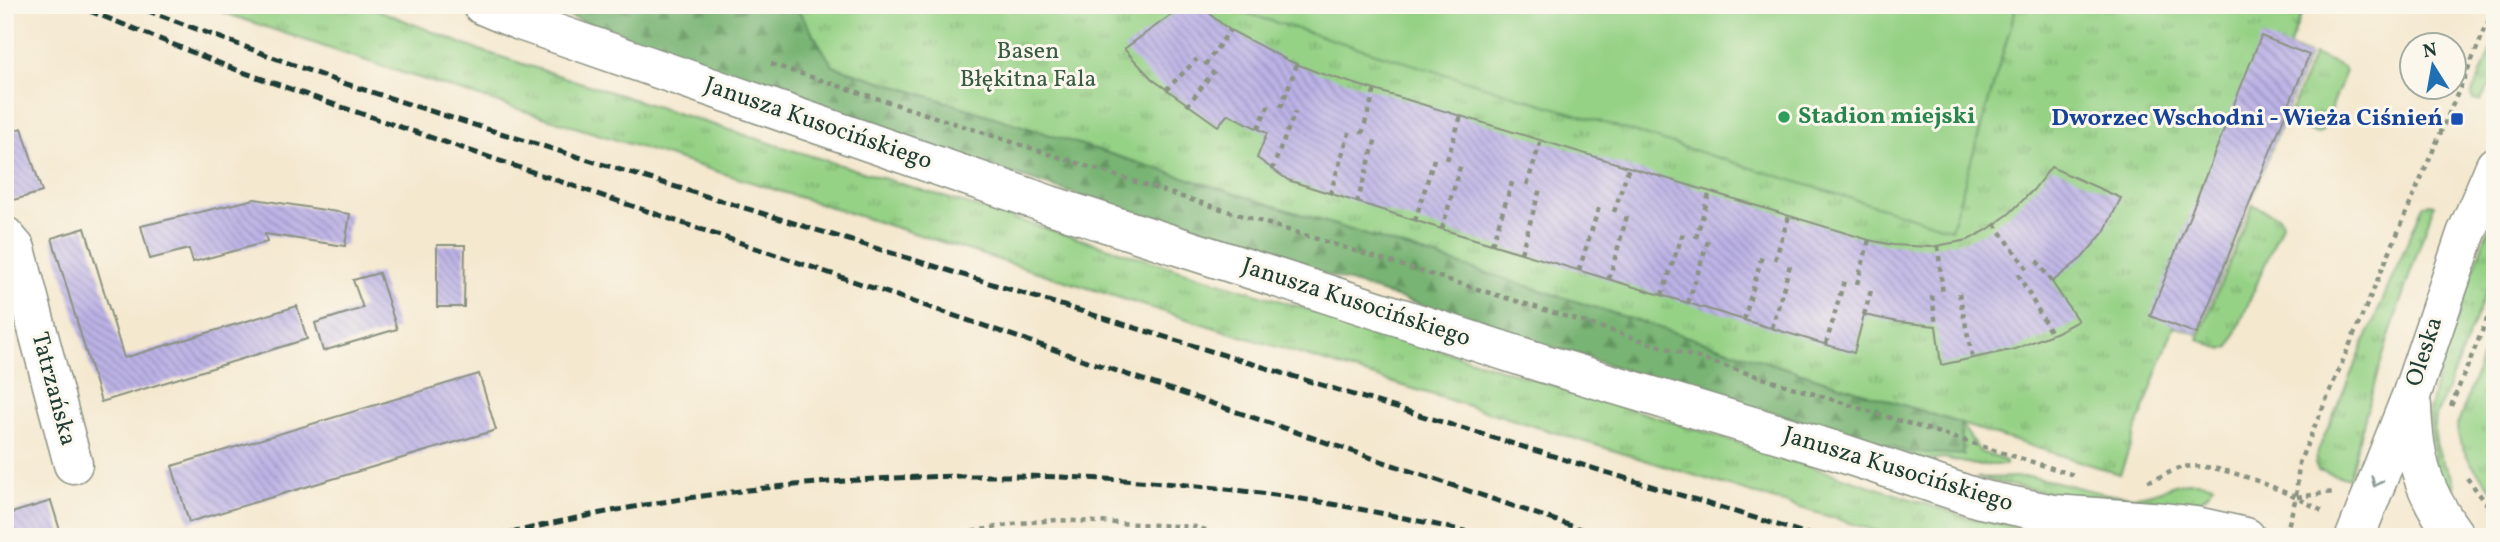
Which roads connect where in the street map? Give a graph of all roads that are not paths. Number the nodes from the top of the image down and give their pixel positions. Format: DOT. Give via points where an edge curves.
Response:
graph roads {
  1 [pos="482,5"];
  2 [pos="2495,166"];
  3 [pos="5,236"];
  4 [pos="2411,397"];
  5 [pos="73,464"];
  6 [pos="2342,526"];
  7 [pos="2246,537"];
  8 [pos="2456,537"];
  1 -- 7 [label="street, Janusza Kusocińskiego" via="1050,205 1980,499 2054,514 2164,522"];
  2 -- 4 [label="street, Oleska" via="2446,288"];
  3 -- 5 [label="street, Tatrzańska" via="16,249"];
  4 -- 6 [label="street, Oleska, one-way"];
  4 -- 8 [label="street" via="2416,459 2441,518"];
}
